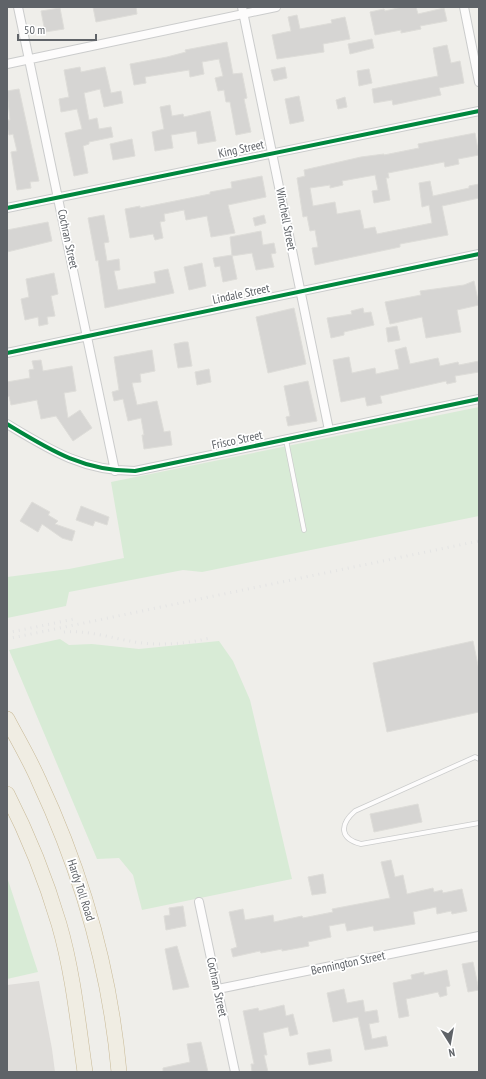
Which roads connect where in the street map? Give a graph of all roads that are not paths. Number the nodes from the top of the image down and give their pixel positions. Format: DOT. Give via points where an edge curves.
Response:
graph roads {
  1 [pos="18,7"];
  2 [pos="276,7"];
  3 [pos="464,7"];
  4 [pos="242,10"];
  5 [pos="30,59"];
  6 [pos="7,64"];
  7 [pos="479,82"];
  8 [pos="479,111"];
  9 [pos="273,153"];
  10 [pos="59,197"];
  11 [pos="7,208"];
  12 [pos="479,254"];
  13 [pos="301,292"];
  14 [pos="88,336"];
  15 [pos="7,353"];
  16 [pos="479,399"];
  17 [pos="7,424"];
  18 [pos="328,430"];
  19 [pos="286,440"];
  20 [pos="115,471"];
  21 [pos="304,530"];
  22 [pos="7,719"];
  23 [pos="479,759"];
  24 [pos="7,794"];
  25 [pos="479,823"];
  26 [pos="199,902"];
  27 [pos="479,936"];
  28 [pos="218,989"];
  29 [pos="85,1072"];
  30 [pos="119,1072"];
  31 [pos="235,1072"];
  1 -- 5 [label="street, Cochran Street"];
  2 -- 4 [label="street"];
  3 -- 7 [label="street"];
  4 -- 5 [label="street"];
  4 -- 9 [label="street, Winchell Street"];
  5 -- 6 [label="street"];
  5 -- 10 [label="street, Cochran Street"];
  8 -- 9 [label="street, King Street"];
  9 -- 10 [label="street, King Street"];
  9 -- 13 [label="street, Winchell Street"];
  10 -- 11 [label="street, King Street"];
  10 -- 14 [label="street, Cochran Street"];
  12 -- 13 [label="street, Lindale Street"];
  13 -- 14 [label="street, Lindale Street"];
  13 -- 18 [label="street, Winchell Street"];
  14 -- 15 [label="street, Lindale Street"];
  14 -- 20 [label="street, Cochran Street"];
  16 -- 18 [label="street, Frisco Street"];
  17 -- 20 [label="street, Frisco Street" via="71,459 90,467"];
  18 -- 19 [label="street, Frisco Street"];
  19 -- 20 [label="street, Frisco Street" via="135,472"];
  19 -- 21 [label="lane"];
  22 -- 30 [label="highway, Hardy Toll Road" via="39,781 73,862 86,901 115,1032"];
  23 -- 25 [label="lane" via="476,757 355,811 344,825 345,835 351,842 361,844"];
  24 -- 29 [label="highway" via="42,871 59,926 75,1000"];
  26 -- 28 [label="street, Cochran Street"];
  27 -- 28 [label="street, Bennington Street"];
  28 -- 31 [label="street, Cochran Street"];
}
